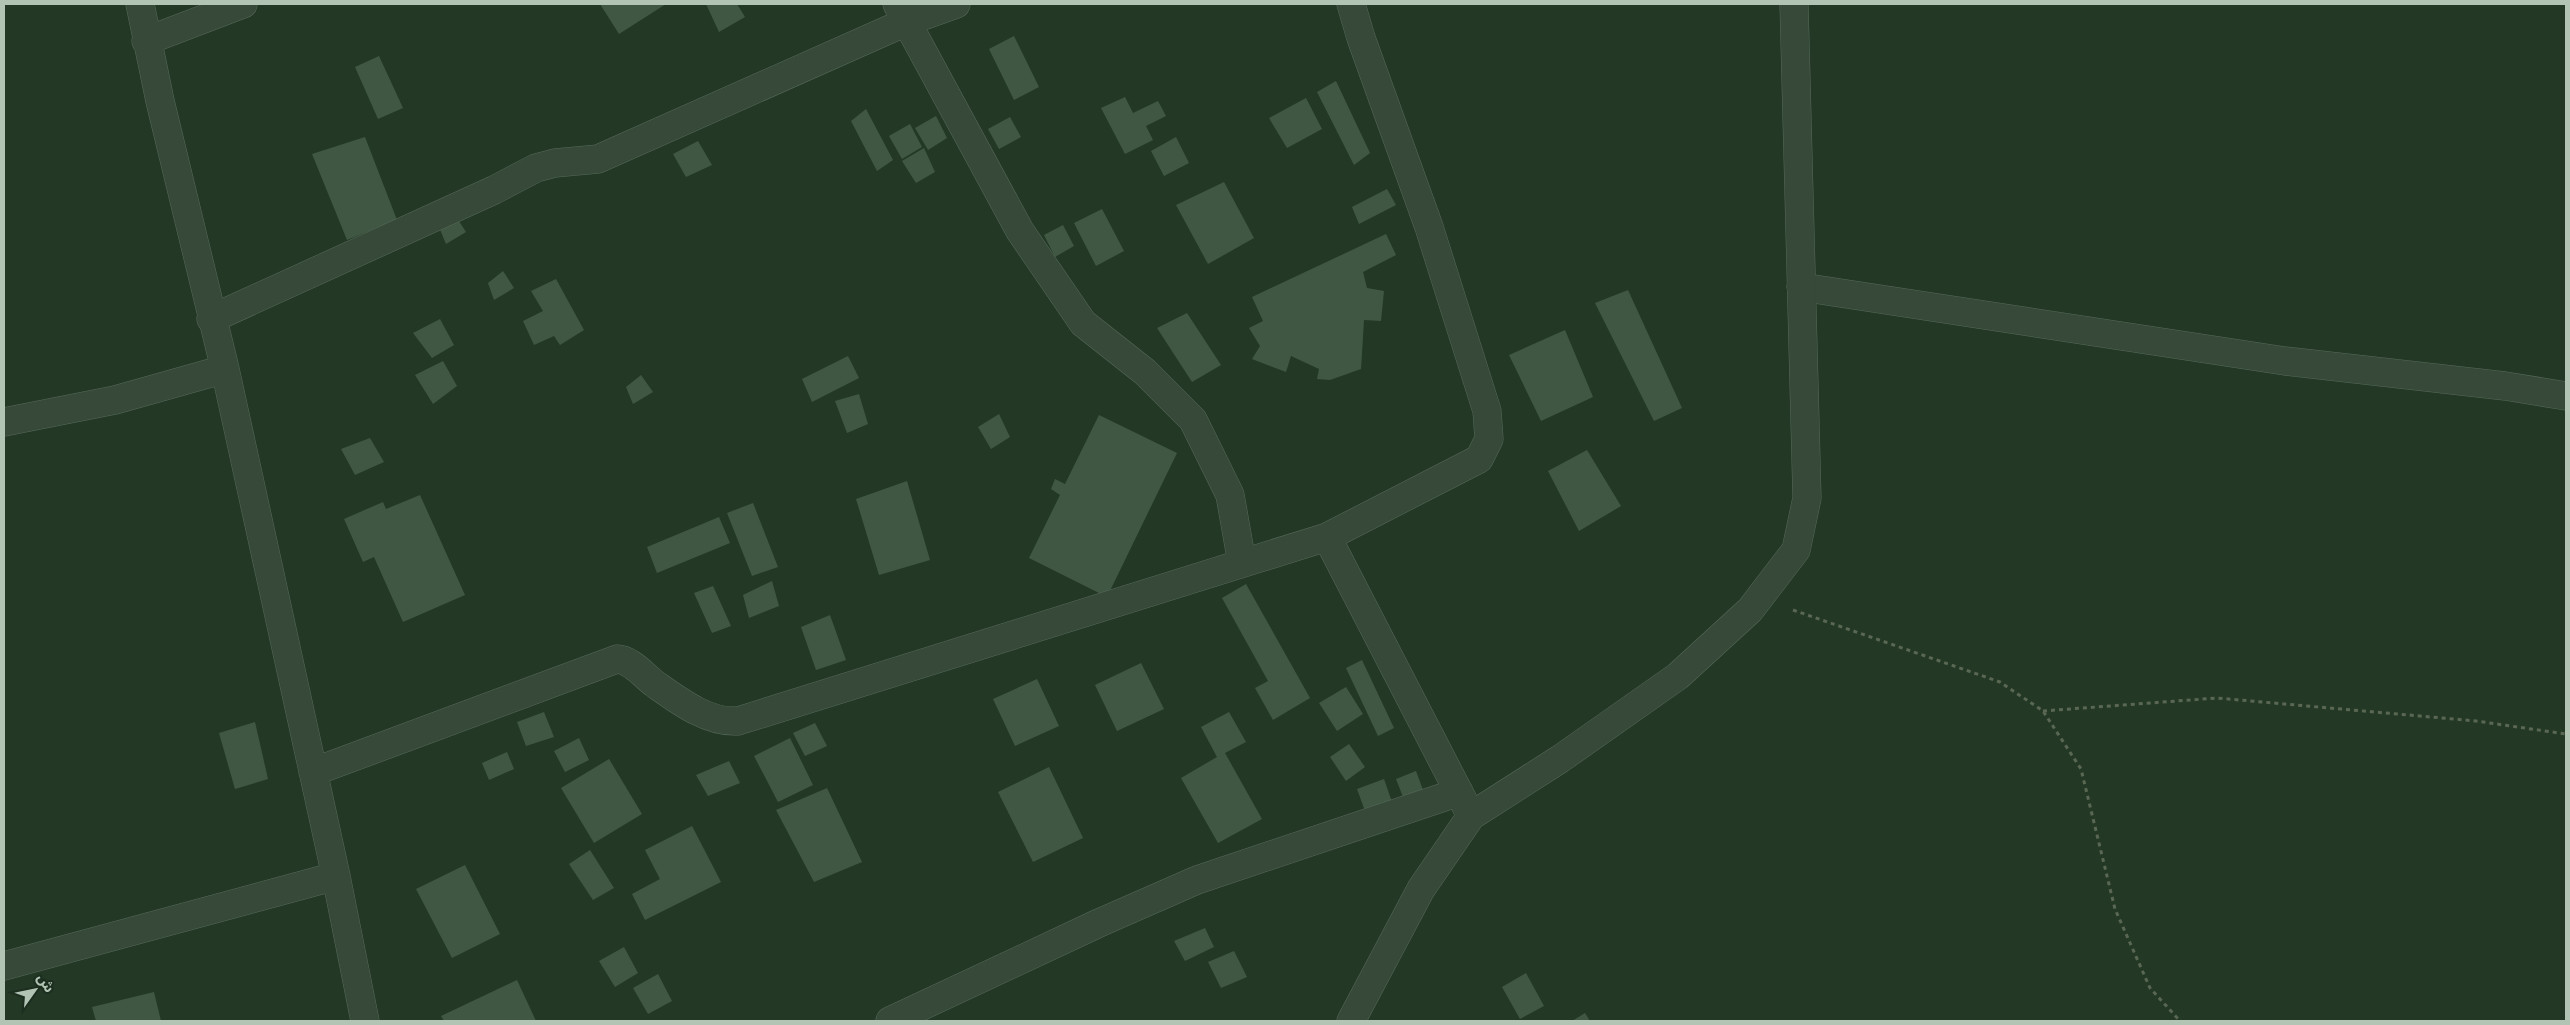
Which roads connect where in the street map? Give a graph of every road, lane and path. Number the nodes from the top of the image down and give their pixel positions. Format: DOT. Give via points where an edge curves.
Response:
graph roads {
  1 [pos="140,4"];
  2 [pos="243,4"];
  3 [pos="956,4"];
  4 [pos="1351,4"];
  5 [pos="1794,4"];
  6 [pos="902,13"];
  7 [pos="146,41"];
  8 [pos="1801,287"];
  9 [pos="211,319"];
  10 [pos="225,369"];
  11 [pos="2566,396"];
  12 [pos="4,422"];
  13 [pos="1327,537"];
  14 [pos="1242,563"];
  15 [pos="1750,610"];
  16 [pos="2043,711"];
  17 [pos="2566,734"];
  18 [pos="313,772"];
  19 [pos="1465,804"];
  20 [pos="336,876"];
  21 [pos="4,966"];
  22 [pos="365,1021"];
  23 [pos="890,1021"];
  24 [pos="1351,1021"];
  25 [pos="2180,1021"];
  1 -- 7 [label="street"];
  2 -- 7 [label="street"];
  3 -- 6 [label="street"];
  4 -- 13 [label="street" via="1435,245 1487,411 1489,439 1479,459"];
  5 -- 8 [label="street"];
  6 -- 9 [label="street" via="598,159 536,168"];
  6 -- 14 [label="street" via="1020,231 1083,323 1145,372 1194,420 1230,495"];
  7 -- 9 [label="street"];
  8 -- 11 [label="street" via="2286,361"];
  8 -- 15 [label="street" via="1807,498 1796,550"];
  9 -- 10 [label="street"];
  10 -- 12 [label="street" via="115,400"];
  10 -- 18 [label="street"];
  13 -- 14 [label="street"];
  13 -- 19 [label="street"];
  14 -- 18 [label="street" via="738,722 708,717 628,662 617,660"];
  15 -- 16 [label="path" via="1794,610 1908,648 2000,682"];
  15 -- 19 [label="street" via="1678,676 1560,758"];
  16 -- 17 [label="path" via="2217,698 2476,721"];
  16 -- 25 [label="path" via="2080,770 2116,909 2150,988"];
  18 -- 20 [label="street"];
  19 -- 23 [label="street" via="1197,880"];
  19 -- 24 [label="street"];
  20 -- 21 [label="street"];
  20 -- 22 [label="street"];
}
